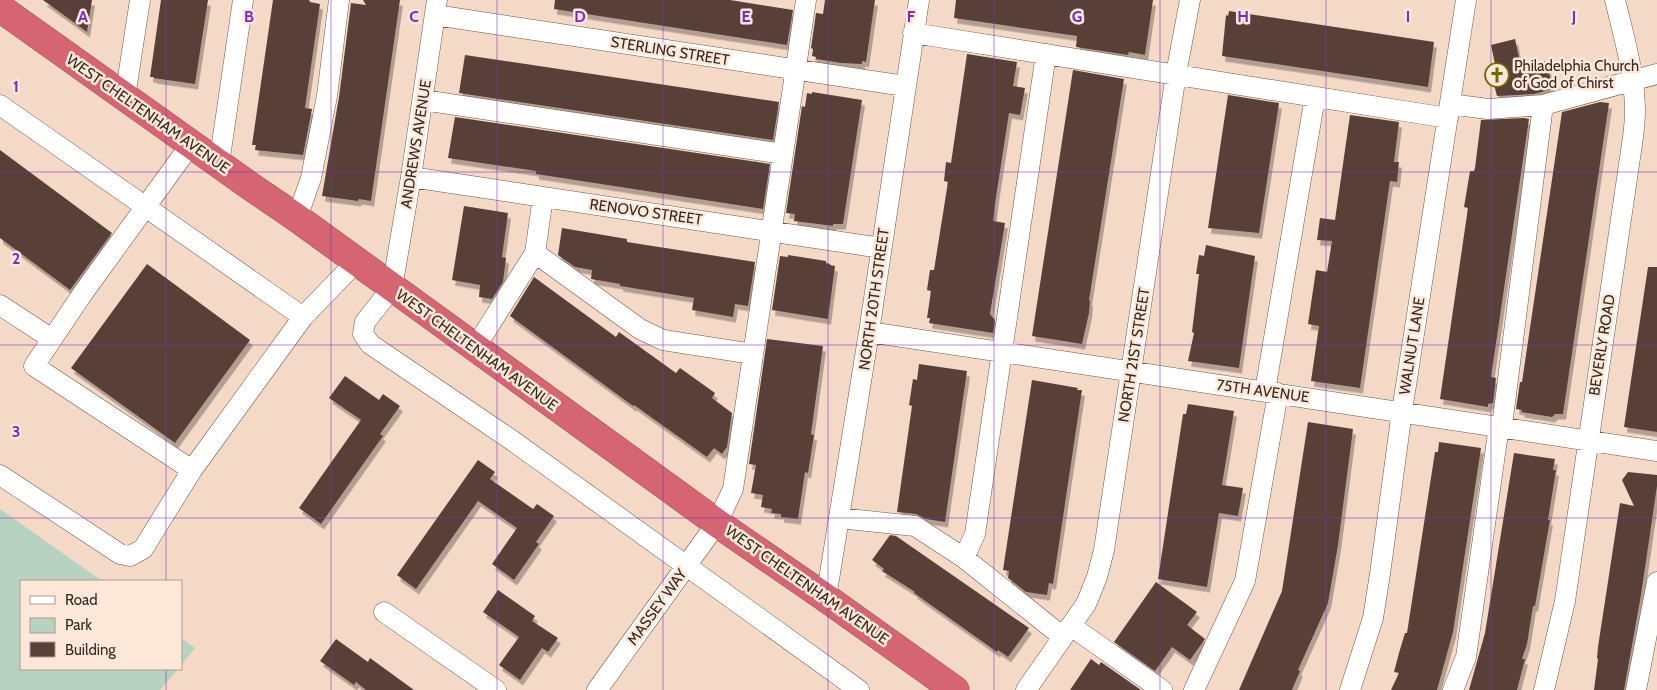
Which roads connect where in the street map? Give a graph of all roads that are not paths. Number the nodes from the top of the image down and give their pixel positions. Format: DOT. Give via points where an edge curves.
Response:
graph roads {
  1 [pos="140,0"];
  2 [pos="243,0"];
  3 [pos="339,0"];
  4 [pos="806,0"];
  5 [pos="919,0"];
  6 [pos="1190,0"];
  7 [pos="1466,0"];
  8 [pos="1614,0"];
  9 [pos="0,8"];
  10 [pos="436,8"];
  11 [pos="914,33"];
  12 [pos="1046,54"];
  13 [pos="794,69"];
  14 [pos="1176,74"];
  15 [pos="1657,74"];
  16 [pos="1633,80"];
  17 [pos="905,86"];
  18 [pos="1315,96"];
  19 [pos="125,97"];
  20 [pos="423,100"];
  21 [pos="0,105"];
  22 [pos="1543,105"];
  23 [pos="1449,111"];
  24 [pos="191,144"];
  25 [pos="782,154"];
  26 [pos="218,164"];
  27 [pos="411,177"];
  28 [pos="543,197"];
  29 [pos="145,207"];
  30 [pos="298,218"];
  31 [pos="771,231"];
  32 [pos="881,248"];
  33 [pos="535,253"];
  34 [pos="356,262"];
  35 [pos="392,288"];
  36 [pos="0,305"];
  37 [pos="303,317"];
  38 [pos="869,332"];
  39 [pos="52,339"];
  40 [pos="475,348"];
  41 [pos="1002,352"];
  42 [pos="754,354"];
  43 [pos="1132,371"];
  44 [pos="1271,392"];
  45 [pos="1402,411"];
  46 [pos="1500,426"];
  47 [pos="1588,440"];
  48 [pos="1657,451"];
  49 [pos="192,470"];
  50 [pos="0,475"];
  51 [pos="839,518"];
  52 [pos="717,523"];
  53 [pos="964,558"];
  54 [pos="686,566"];
  55 [pos="1657,582"];
  56 [pos="826,598"];
  57 [pos="384,612"];
  58 [pos="1067,632"];
  59 [pos="496,690"];
  60 [pos="597,690"];
  61 [pos="859,690"];
  62 [pos="955,690"];
  63 [pos="1026,690"];
  64 [pos="1162,690"];
  65 [pos="1194,690"];
  66 [pos="1350,690"];
  67 [pos="1453,690"];
  68 [pos="1544,690"];
  69 [pos="1636,690"];
  1 -- 19 [label="street"];
  2 -- 26 [label="street"];
  3 -- 30 [label="street" via="327,96 311,178"];
  4 -- 13 [label="street, MASSEY WAY"];
  5 -- 11 [label="street, NORTH 20TH STREET"];
  6 -- 14 [label="street, NORTH 21ST STREET"];
  7 -- 23 [label="street, WALNUT LANE"];
  8 -- 16 [label="street, BEVERLY ROAD"];
  9 -- 19 [label="highway, WEST CHELTENHAM AVENUE"];
  10 -- 13 [label="street, STERLING STREET"];
  10 -- 20 [label="street, ANDREWS AVENUE"];
  11 -- 12 [label="street"];
  11 -- 17 [label="street, NORTH 20TH STREET"];
  12 -- 14 [label="street"];
  12 -- 41 [label="street"];
  13 -- 17 [label="street, STERLING STREET"];
  13 -- 25 [label="street, MASSEY WAY"];
  14 -- 18 [label="street"];
  14 -- 43 [label="street, NORTH 21ST STREET"];
  15 -- 16 [label="street"];
  16 -- 22 [label="street"];
  16 -- 47 [label="street, BEVERLY ROAD" via="1635,113 1631,151"];
  17 -- 32 [label="street, NORTH 20TH STREET"];
  18 -- 23 [label="street"];
  18 -- 44 [label="street"];
  19 -- 24 [label="highway, WEST CHELTENHAM AVENUE"];
  20 -- 25 [label="street"];
  20 -- 27 [label="street, ANDREWS AVENUE"];
  21 -- 29 [label="street"];
  22 -- 23 [label="street"];
  22 -- 46 [label="street"];
  23 -- 45 [label="street, WALNUT LANE"];
  24 -- 26 [label="highway, WEST CHELTENHAM AVENUE"];
  24 -- 29 [label="street"];
  25 -- 31 [label="street, MASSEY WAY"];
  26 -- 30 [label="highway, WEST CHELTENHAM AVENUE"];
  27 -- 28 [label="street, RENOVO STREET"];
  27 -- 35 [label="street, ANDREWS AVENUE"];
  28 -- 31 [label="street, RENOVO STREET"];
  28 -- 33 [label="street"];
  29 -- 37 [label="street"];
  29 -- 39 [label="street"];
  30 -- 34 [label="highway, WEST CHELTENHAM AVENUE"];
  31 -- 32 [label="street, RENOVO STREET"];
  31 -- 42 [label="street, MASSEY WAY"];
  32 -- 38 [label="street, NORTH 20TH STREET"];
  33 -- 40 [label="street"];
  33 -- 42 [label="street" via="640,329 663,340"];
  34 -- 35 [label="highway, WEST CHELTENHAM AVENUE"];
  34 -- 37 [label="street"];
  35 -- 40 [label="highway, WEST CHELTENHAM AVENUE"];
  35 -- 54 [label="street" via="365,322 363,334 370,344 513,441"];
  36 -- 39 [label="street"];
  37 -- 49 [label="street"];
  38 -- 41 [label="street, 75TH AVENUE"];
  38 -- 51 [label="street, NORTH 20TH STREET"];
  39 -- 49 [label="street" via="34,366"];
  40 -- 52 [label="highway, WEST CHELTENHAM AVENUE"];
  41 -- 43 [label="street, 75TH AVENUE"];
  41 -- 53 [label="street" via="975,534"];
  42 -- 52 [label="street, MASSEY WAY" via="734,489"];
  43 -- 44 [label="street, 75TH AVENUE"];
  43 -- 58 [label="street, NORTH 21ST STREET" via="1104,550 1086,604"];
  44 -- 45 [label="street, 75TH AVENUE"];
  44 -- 65 [label="street" via="1245,581"];
  45 -- 46 [label="street, 75TH AVENUE"];
  45 -- 66 [label="street, WALNUT LANE" via="1373,618"];
  46 -- 47 [label="street, 75TH AVENUE"];
  46 -- 67 [label="street" via="1466,656"];
  47 -- 48 [label="street, 75TH AVENUE"];
  47 -- 68 [label="street, BEVERLY ROAD" via="1565,601"];
  49 -- 50 [label="street" via="143,549 130,556 120,554"];
  51 -- 53 [label="street" via="915,526"];
  51 -- 56 [label="street, NORTH 20TH STREET"];
  52 -- 54 [label="street, MASSEY WAY"];
  52 -- 56 [label="highway, WEST CHELTENHAM AVENUE"];
  53 -- 58 [label="street"];
  54 -- 60 [label="street, MASSEY WAY"];
  54 -- 61 [label="street"];
  55 -- 69 [label="street"];
  56 -- 62 [label="highway, WEST CHELTENHAM AVENUE"];
  57 -- 59 [label="street"];
  58 -- 63 [label="street, NORTH 21ST STREET"];
  58 -- 64 [label="street"];
}
